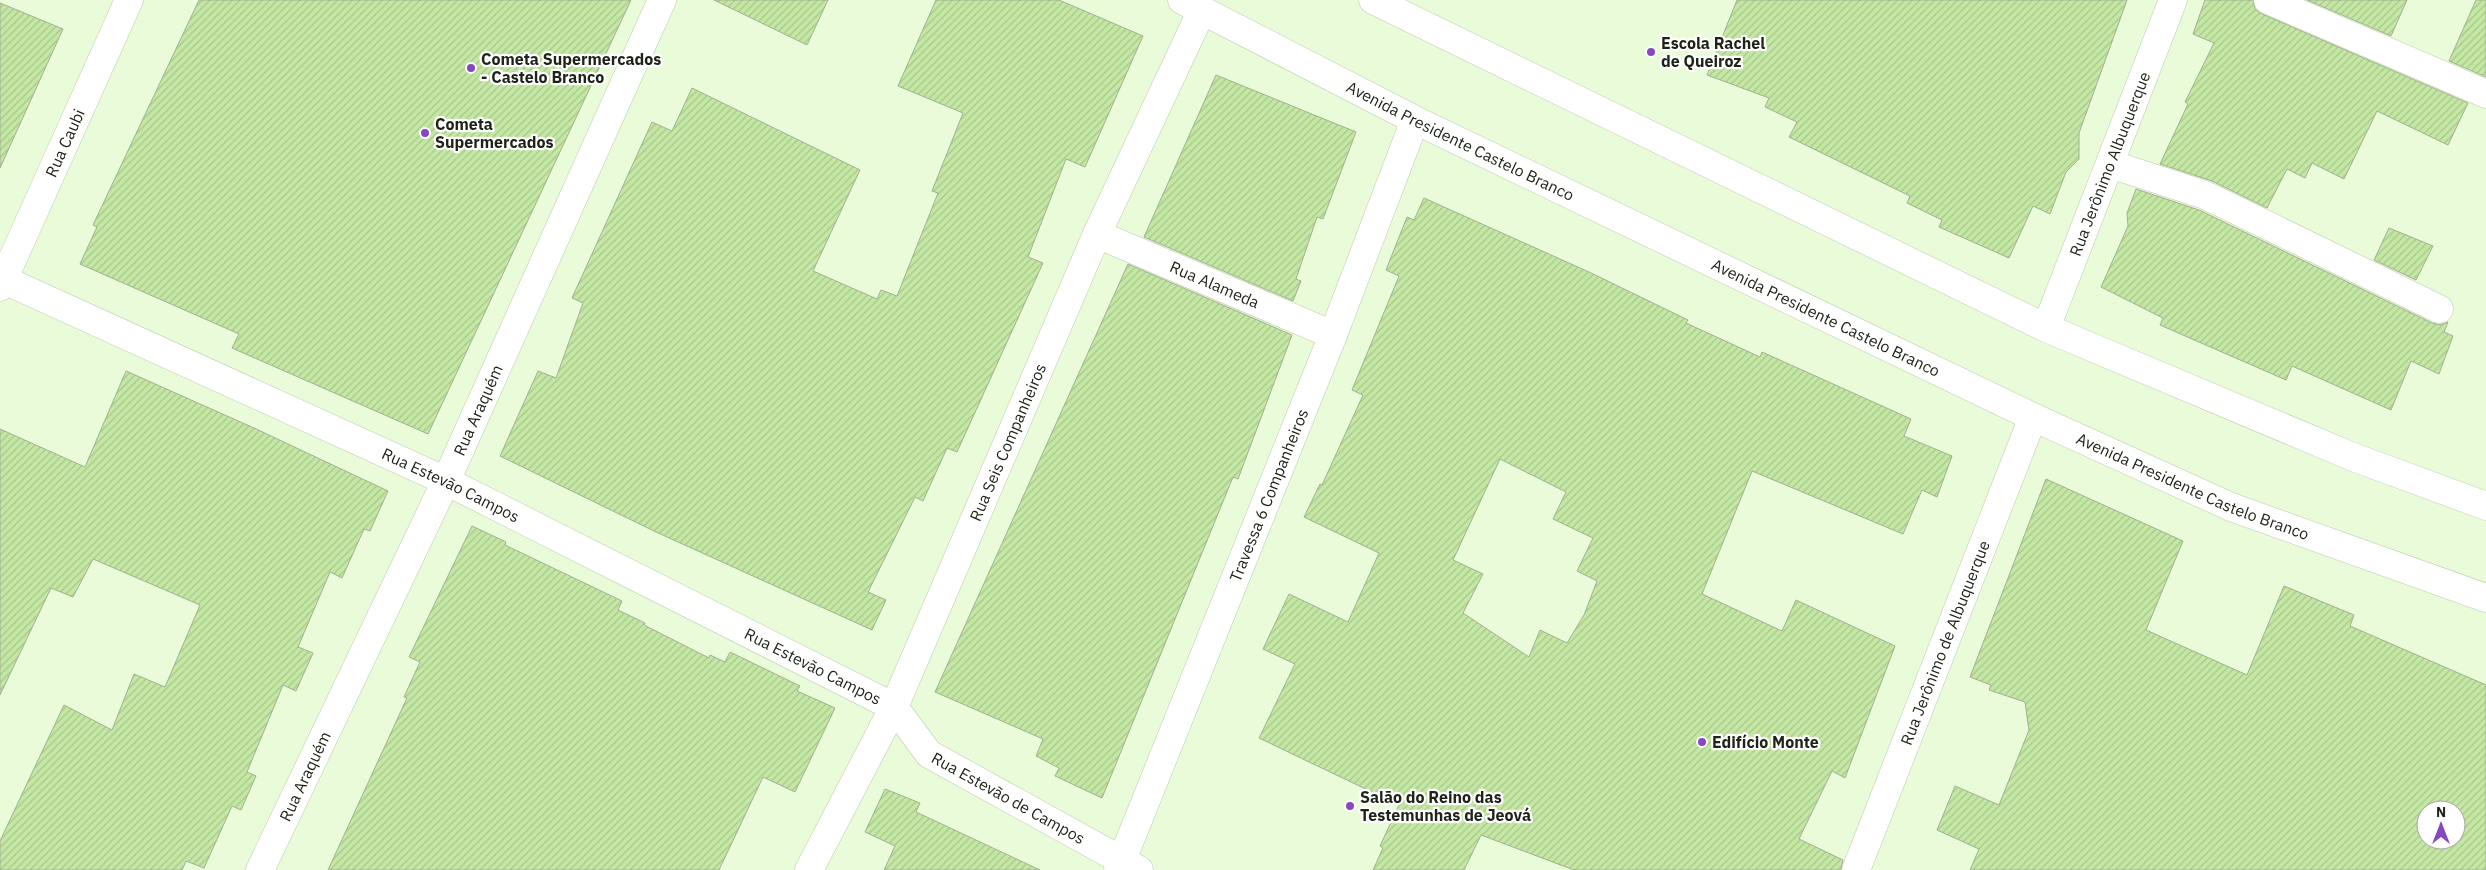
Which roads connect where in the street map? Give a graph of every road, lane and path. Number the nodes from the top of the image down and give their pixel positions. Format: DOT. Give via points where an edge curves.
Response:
graph roads {
  1 [pos="129,0"];
  2 [pos="662,0"];
  3 [pos="1373,0"];
  4 [pos="2174,0"];
  5 [pos="2268,0"];
  6 [pos="1192,5"];
  7 [pos="2486,94"];
  8 [pos="1415,120"];
  9 [pos="2110,164"];
  10 [pos="1097,234"];
  11 [pos="1,282"];
  12 [pos="2439,309"];
  13 [pos="2046,328"];
  14 [pos="1332,335"];
  15 [pos="2033,417"];
  16 [pos="446,481"];
  17 [pos="2486,506"];
  18 [pos="2486,598"];
  19 [pos="894,707"];
  20 [pos="1126,867"];
  21 [pos="260,870"];
  22 [pos="809,870"];
  23 [pos="1856,870"];
  1 -- 11 [label="street, Rua Caubi"];
  2 -- 16 [label="street, Rua Araquém"];
  3 -- 13 [label="street"];
  4 -- 9 [label="street, Rua Jerônimo Albuquerque"];
  5 -- 7 [label="street"];
  6 -- 8 [label="street, Avenida Presidente Castelo Branco"];
  6 -- 10 [label="street, Rua Seis Companheiros"];
  8 -- 14 [label="street, Travessa 6 Companheiros"];
  8 -- 15 [label="street, Avenida Presidente Castelo Branco"];
  9 -- 12 [label="street" via="2205,195"];
  9 -- 13 [label="street, Rua Jerônimo Albuquerque"];
  10 -- 14 [label="street, Rua Alameda"];
  10 -- 19 [label="street, Rua Seis Companheiros"];
  11 -- 16 [label="street, Rua Estevão Campos"];
  13 -- 17 [label="street" via="2353,457"];
  14 -- 20 [label="street, Travessa 6 Companheiros"];
  15 -- 18 [label="street, Avenida Presidente Castelo Branco" via="2231,507"];
  15 -- 23 [label="street, Rua Jerônimo de Albuquerque"];
  16 -- 19 [label="street, Rua Estevão Campos"];
  16 -- 21 [label="street, Rua Araquém"];
  19 -- 20 [label="street, Rua Estevão de Campos" via="929,754"];
  19 -- 22 [label="street, Rua Seis Companheiros"];
}
